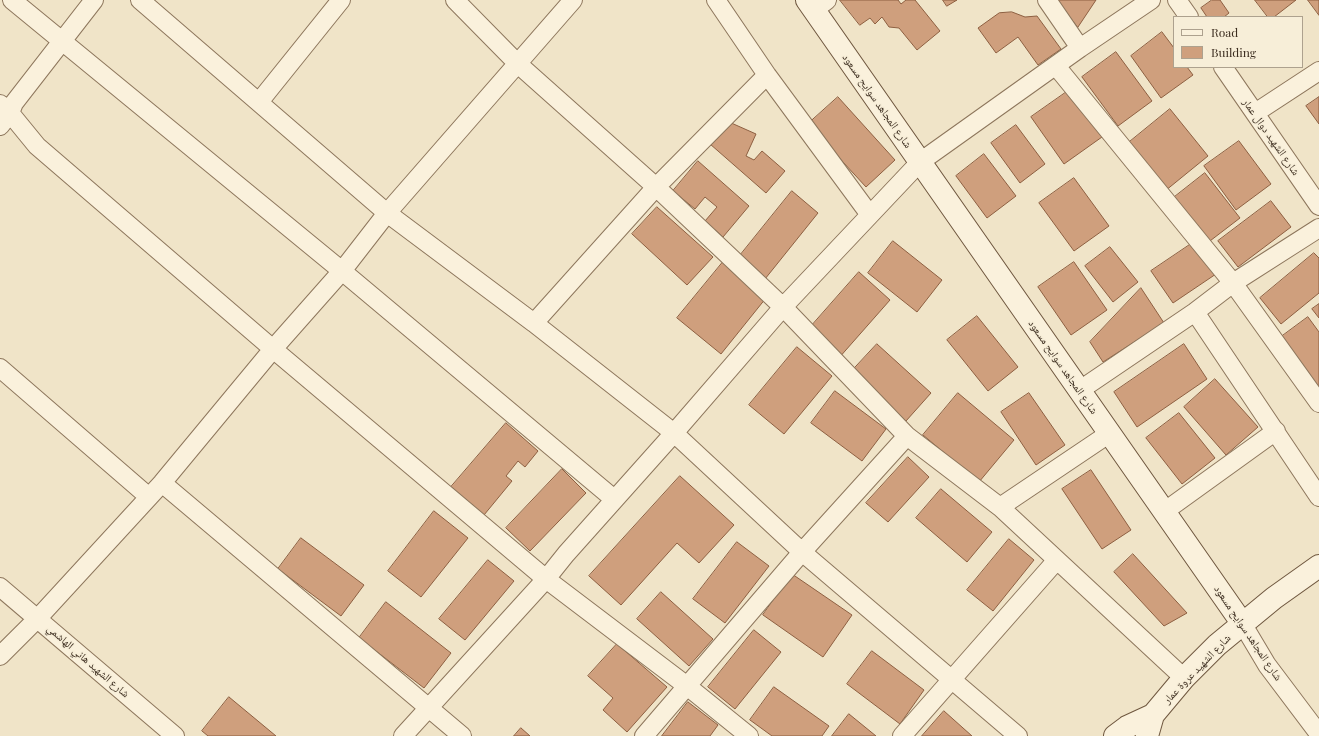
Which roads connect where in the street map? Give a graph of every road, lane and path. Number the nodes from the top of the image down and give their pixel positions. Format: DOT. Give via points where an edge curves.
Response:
graph roads {
  1 [pos="12,0"];
  2 [pos="94,0"];
  3 [pos="140,0"];
  4 [pos="341,0"];
  5 [pos="455,0"];
  6 [pos="573,0"];
  7 [pos="716,0"];
  8 [pos="1047,0"];
  9 [pos="1151,0"];
  10 [pos="1177,0"];
  11 [pos="816,3"];
  12 [pos="1188,16"];
  13 [pos="62,42"];
  14 [pos="1080,48"];
  15 [pos="518,64"];
  16 [pos="1056,66"];
  17 [pos="1224,68"];
  18 [pos="1319,71"];
  19 [pos="767,75"];
  20 [pos="259,102"];
  21 [pos="1255,113"];
  22 [pos="3,114"];
  23 [pos="920,162"];
  24 [pos="656,187"];
  25 [pos="1319,206"];
  26 [pos="387,213"];
  27 [pos="870,215"];
  28 [pos="1319,228"];
  29 [pos="342,271"];
  30 [pos="1233,283"];
  31 [pos="783,308"];
  32 [pos="1195,312"];
  33 [pos="534,323"];
  34 [pos="273,350"];
  35 [pos="0,368"];
  36 [pos="1080,390"];
  37 [pos="1319,403"];
  38 [pos="1276,430"];
  39 [pos="674,433"];
  40 [pos="1110,434"];
  41 [pos="907,436"];
  42 [pos="162,483"];
  43 [pos="149,496"];
  44 [pos="1319,497"];
  45 [pos="614,499"];
  46 [pos="1000,507"];
  47 [pos="1164,511"];
  48 [pos="802,552"];
  49 [pos="1056,561"];
  50 [pos="1319,566"];
  51 [pos="546,579"];
  52 [pos="0,587"];
  53 [pos="38,618"];
  54 [pos="1242,623"];
  55 [pos="0,656"];
  56 [pos="1184,678"];
  57 [pos="950,680"];
  58 [pos="687,686"];
  59 [pos="428,707"];
  60 [pos="1153,715"];
  61 [pos="1319,734"];
  62 [pos="175,736"];
  63 [pos="403,736"];
  64 [pos="462,736"];
  65 [pos="644,736"];
  66 [pos="749,736"];
  67 [pos="902,736"];
  68 [pos="1018,736"];
  69 [pos="1115,736"];
  70 [pos="1147,736"];
  1 -- 13 [label="street"];
  2 -- 13 [label="street"];
  3 -- 20 [label="street"];
  4 -- 20 [label="street"];
  5 -- 15 [label="street"];
  6 -- 15 [label="street"];
  7 -- 19 [label="street"];
  8 -- 14 [label="street"];
  9 -- 14 [label="street"];
  10 -- 12 [label="street"];
  11 -- 23 [label="street, شارع المجاهد سوايح مسعود"];
  13 -- 22 [label="street"];
  13 -- 29 [label="street"];
  14 -- 16 [label="street"];
  15 -- 24 [label="street"];
  15 -- 26 [label="street"];
  16 -- 23 [label="street"];
  16 -- 30 [label="street"];
  17 -- 21 [label="street, شارع الشهيد دوال عمار"];
  18 -- 21 [label="street"];
  19 -- 24 [label="street"];
  19 -- 27 [label="street"];
  20 -- 26 [label="street"];
  21 -- 25 [label="street, شارع الشهيد دوال عمار"];
  22 -- 34 [label="street"];
  23 -- 27 [label="street"];
  23 -- 36 [label="street, شارع المجاهد سوايح مسعود"];
  24 -- 31 [label="street"];
  24 -- 33 [label="street"];
  26 -- 29 [label="street"];
  26 -- 33 [label="street"];
  27 -- 31 [label="street"];
  28 -- 30 [label="street"];
  29 -- 34 [label="street"];
  29 -- 45 [label="street"];
  30 -- 32 [label="street"];
  30 -- 37 [label="street"];
  31 -- 39 [label="street"];
  31 -- 41 [label="street"];
  32 -- 36 [label="street"];
  32 -- 38 [label="street"];
  33 -- 39 [label="street"];
  34 -- 42 [label="street"];
  34 -- 51 [label="street"];
  35 -- 43 [label="street"];
  36 -- 40 [label="street, شارع المجاهد سوايح مسعود"];
  38 -- 44 [label="street"];
  38 -- 47 [label="street"];
  39 -- 45 [label="street"];
  39 -- 48 [label="street"];
  40 -- 46 [label="street"];
  40 -- 47 [label="street, شارع المجاهد سوايح مسعود"];
  41 -- 46 [label="street"];
  41 -- 48 [label="street"];
  42 -- 43 [label="street"];
  42 -- 59 [label="street"];
  43 -- 53 [label="street"];
  45 -- 51 [label="street"];
  46 -- 49 [label="street"];
  47 -- 54 [label="street, شارع المجاهد سوايح مسعود"];
  48 -- 57 [label="street"];
  48 -- 58 [label="street"];
  49 -- 56 [label="street"];
  49 -- 57 [label="street"];
  50 -- 54 [label="street, شارع الشهيد عروة عمار"];
  51 -- 58 [label="street"];
  51 -- 59 [label="street"];
  52 -- 53 [label="street, شارع الشهيد هاني الهاشمي"];
  53 -- 55 [label="street"];
  53 -- 62 [label="street, شارع الشهيد هاني الهاشمي"];
  54 -- 56 [label="street, شارع الشهيد عروة عمار"];
  54 -- 61 [label="street, شارع المجاهد سوايح مسعود" via="1267,665"];
  56 -- 60 [label="street, شارع الشهيد عروة عمار"];
  57 -- 67 [label="street"];
  57 -- 68 [label="street"];
  58 -- 65 [label="street"];
  58 -- 66 [label="street"];
  59 -- 63 [label="street"];
  59 -- 64 [label="street"];
  60 -- 69 [label="street, شارع الشهيد عروة عمار" via="1127,726"];
  60 -- 70 [label="street, شارع الشهيد عروة عمار"];
}
